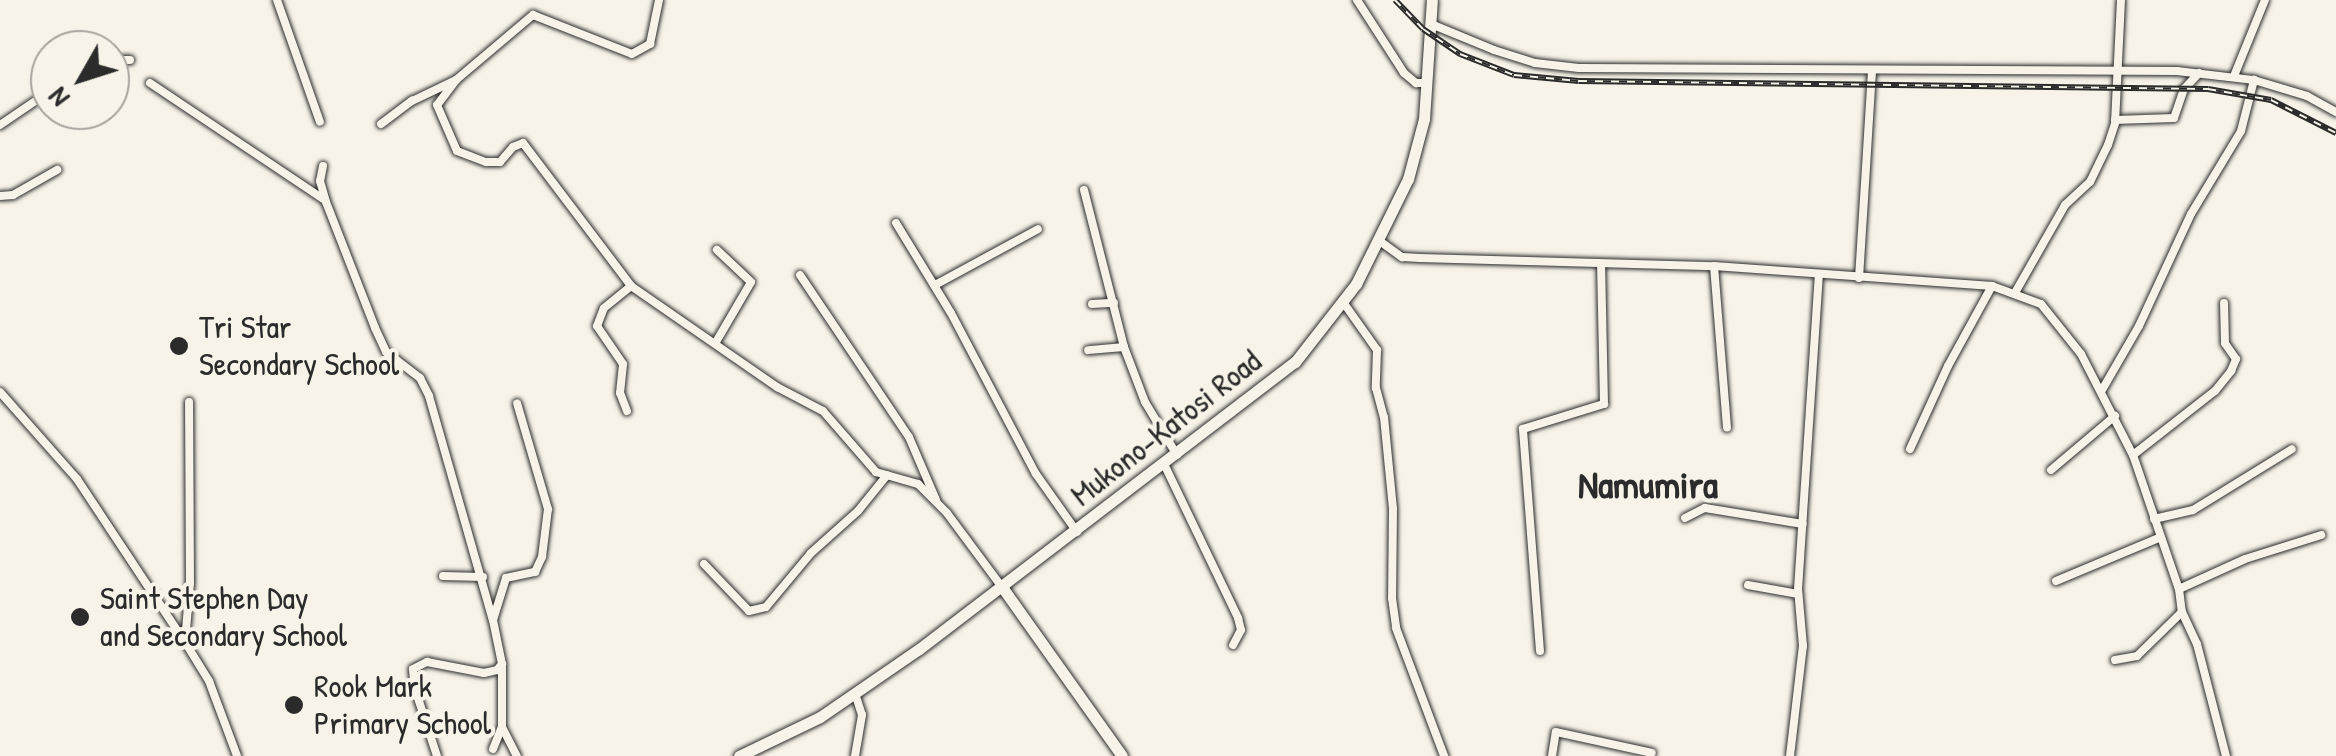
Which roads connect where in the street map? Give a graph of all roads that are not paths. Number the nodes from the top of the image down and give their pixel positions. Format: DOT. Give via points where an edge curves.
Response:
graph roads {
  1 [pos="277,0"];
  2 [pos="660,0"];
  3 [pos="1357,0"];
  4 [pos="1432,0"];
  5 [pos="2122,0"];
  6 [pos="2265,0"];
  7 [pos="1432,24"];
  8 [pos="2116,70"];
  9 [pos="1872,72"];
  10 [pos="2200,73"];
  11 [pos="2234,76"];
  12 [pos="456,80"];
  13 [pos="2254,80"];
  14 [pos="150,83"];
  15 [pos="1427,83"];
  16 [pos="30,104"];
  17 [pos="2336,112"];
  18 [pos="2115,120"];
  19 [pos="320,122"];
  20 [pos="380,124"];
  21 [pos="0,125"];
  22 [pos="322,166"];
  23 [pos="57,170"];
  24 [pos="1084,190"];
  25 [pos="0,196"];
  26 [pos="326,202"];
  27 [pos="896,223"];
  28 [pos="1038,230"];
  29 [pos="1381,242"];
  30 [pos="718,250"];
  31 [pos="1601,264"];
  32 [pos="1714,266"];
  33 [pos="800,275"];
  34 [pos="1819,275"];
  35 [pos="1859,278"];
  36 [pos="935,285"];
  37 [pos="631,286"];
  38 [pos="1992,286"];
  39 [pos="2016,292"];
  40 [pos="1343,302"];
  41 [pos="1114,303"];
  42 [pos="1092,304"];
  43 [pos="2224,304"];
  44 [pos="716,342"];
  45 [pos="1124,347"];
  46 [pos="1088,350"];
  47 [pos="2102,390"];
  48 [pos="1,394"];
  49 [pos="189,402"];
  50 [pos="516,403"];
  51 [pos="627,410"];
  52 [pos="2115,416"];
  53 [pos="1727,428"];
  54 [pos="2292,448"];
  55 [pos="1910,449"];
  56 [pos="1178,456"];
  57 [pos="2132,456"];
  58 [pos="1164,466"];
  59 [pos="2051,470"];
  60 [pos="887,476"];
  61 [pos="938,504"];
  62 [pos="1685,518"];
  63 [pos="2154,519"];
  64 [pos="1803,524"];
  65 [pos="1077,532"];
  66 [pos="2321,535"];
  67 [pos="2159,538"];
  68 [pos="704,564"];
  69 [pos="443,576"];
  70 [pos="483,577"];
  71 [pos="2056,581"];
  72 [pos="1748,585"];
  73 [pos="1002,587"];
  74 [pos="2180,590"];
  75 [pos="1798,594"];
  76 [pos="2182,612"];
  77 [pos="493,620"];
  78 [pos="185,642"];
  79 [pos="1233,645"];
  80 [pos="1540,651"];
  81 [pos="2115,660"];
  82 [pos="502,664"];
  83 [pos="855,693"];
  84 [pos="502,727"];
  85 [pos="493,750"];
  86 [pos="1652,753"];
  87 [pos="237,756"];
  88 [pos="438,756"];
  89 [pos="517,756"];
  90 [pos="739,756"];
  91 [pos="855,756"];
  92 [pos="1122,756"];
  93 [pos="1444,756"];
  94 [pos="1552,756"];
  95 [pos="1790,756"];
  96 [pos="2226,756"];
  1 -- 19 [label="street"];
  2 -- 12 [label="street" via="650,44 632,54 532,16"];
  3 -- 15 [label="street" via="1404,73"];
  4 -- 7 [label="main road, Mukono-Katosi Road"];
  5 -- 8 [label="street"];
  6 -- 11 [label="street"];
  7 -- 9 [label="street" via="1494,50 1579,68"];
  7 -- 15 [label="main road, Mukono-Katosi Road"];
  8 -- 9 [label="street"];
  8 -- 10 [label="street"];
  8 -- 18 [label="street"];
  9 -- 35 [label="street"];
  10 -- 11 [label="street"];
  10 -- 18 [label="street" via="2184,89 2174,118"];
  11 -- 13 [label="street"];
  12 -- 20 [label="street"];
  12 -- 37 [label="street" via="437,105 457,151 500,162 523,143"];
  13 -- 17 [label="street"];
  13 -- 47 [label="street" via="2241,131"];
  14 -- 26 [label="street"];
  15 -- 29 [label="main road, Mukono-Katosi Road" via="1408,179"];
  16 -- 21 [label="street"];
  18 -- 39 [label="street" via="2093,176 2066,205"];
  22 -- 26 [label="street"];
  23 -- 25 [label="street"];
  24 -- 41 [label="street"];
  26 -- 70 [label="street" via="386,352 424,384"];
  27 -- 36 [label="street"];
  28 -- 36 [label="street"];
  29 -- 31 [label="street" via="1420,258"];
  29 -- 40 [label="main road, Mukono-Katosi Road"];
  30 -- 44 [label="street" via="750,282"];
  31 -- 32 [label="street"];
  31 -- 80 [label="street" via="1604,404 1524,429"];
  32 -- 34 [label="street"];
  32 -- 53 [label="street"];
  33 -- 61 [label="street" via="909,437"];
  34 -- 35 [label="street"];
  34 -- 64 [label="street"];
  35 -- 38 [label="street"];
  36 -- 65 [label="street" via="1036,474"];
  37 -- 44 [label="street"];
  37 -- 51 [label="street" via="604,308 597,326 623,364 620,393"];
  38 -- 39 [label="street"];
  38 -- 55 [label="street"];
  39 -- 47 [label="street" via="2054,317"];
  40 -- 56 [label="main road, Mukono-Katosi Road" via="1295,362"];
  40 -- 93 [label="street" via="1377,350 1376,388 1394,509 1396,628"];
  41 -- 42 [label="street"];
  41 -- 45 [label="street"];
  43 -- 57 [label="street" via="2226,344 2236,359 2231,371"];
  44 -- 60 [label="street" via="822,411"];
  45 -- 46 [label="street"];
  45 -- 56 [label="street" via="1145,402"];
  47 -- 52 [label="street"];
  48 -- 78 [label="street" via="77,478"];
  49 -- 78 [label="street"];
  50 -- 77 [label="street" via="548,518 539,569 506,578"];
  52 -- 57 [label="street"];
  52 -- 59 [label="street"];
  54 -- 63 [label="street" via="2192,510"];
  56 -- 58 [label="main road, Mukono-Katosi Road"];
  57 -- 63 [label="street"];
  58 -- 65 [label="main road, Mukono-Katosi Road"];
  58 -- 79 [label="street" via="1238,618 1241,630"];
  60 -- 61 [label="street" via="918,484"];
  60 -- 68 [label="street" via="766,608 749,611"];
  61 -- 73 [label="street"];
  62 -- 64 [label="street" via="1705,508"];
  63 -- 67 [label="street"];
  64 -- 75 [label="street"];
  65 -- 73 [label="main road, Mukono-Katosi Road"];
  66 -- 74 [label="street" via="2244,558"];
  67 -- 71 [label="street"];
  67 -- 74 [label="street"];
  69 -- 70 [label="street"];
  70 -- 77 [label="street"];
  72 -- 75 [label="street"];
  73 -- 83 [label="main road, Mukono-Katosi Road"];
  73 -- 92 [label="main road"];
  74 -- 76 [label="street"];
  75 -- 95 [label="street" via="1803,646"];
  76 -- 81 [label="street" via="2137,656"];
  76 -- 96 [label="street"];
  77 -- 82 [label="street"];
  78 -- 87 [label="street" via="209,681"];
  82 -- 84 [label="street"];
  82 -- 88 [label="street" via="484,673 427,662 415,666 415,689"];
  83 -- 90 [label="main road, Mukono-Katosi Road" via="796,731"];
  83 -- 91 [label="street" via="862,716"];
  84 -- 85 [label="street"];
  84 -- 89 [label="street"];
  86 -- 94 [label="street" via="1556,732"];
}
